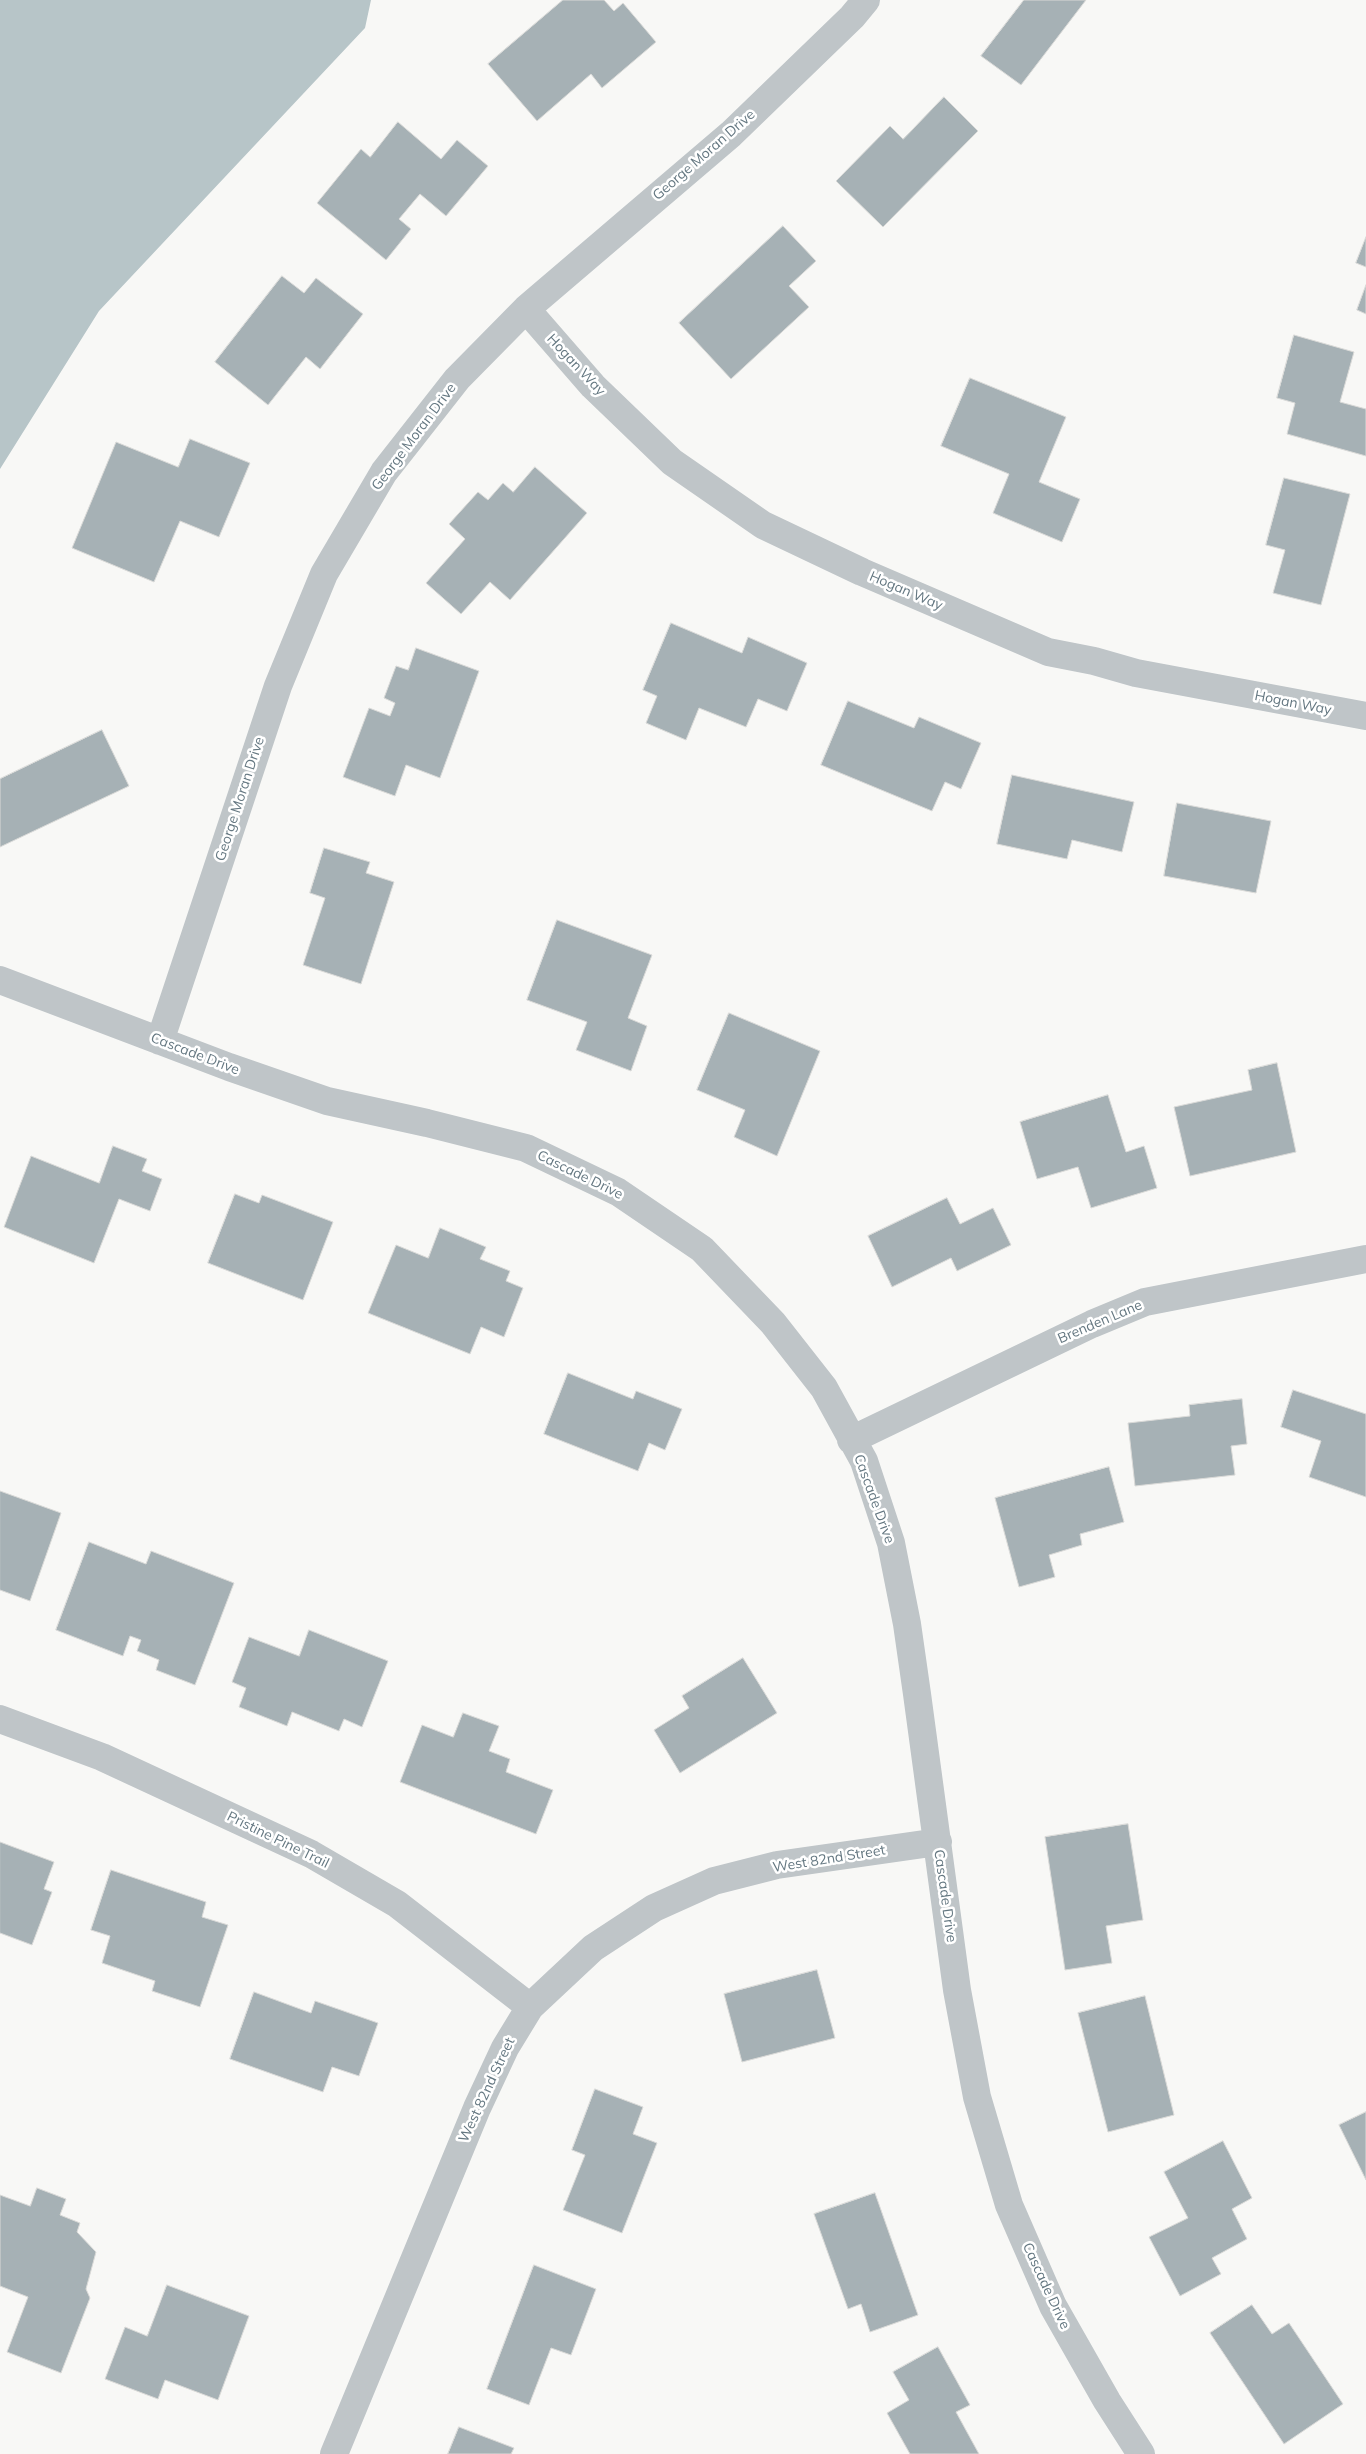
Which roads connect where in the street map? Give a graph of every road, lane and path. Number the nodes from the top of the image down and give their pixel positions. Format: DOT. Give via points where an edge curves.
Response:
graph roads {
  1 [pos="866,0"];
  2 [pos="526,309"];
  3 [pos="1366,716"];
  4 [pos="0,980"];
  5 [pos="160,1041"];
  6 [pos="1366,1260"];
  7 [pos="851,1440"];
  8 [pos="0,1719"];
  9 [pos="938,1842"];
  10 [pos="530,2008"];
  11 [pos="334,2454"];
  12 [pos="1141,2454"];
  1 -- 2 [label="street, George Moran Drive" via="731,134"];
  2 -- 3 [label="street, Hogan Way" via="593,386 672,462 763,526 1048,652 1136,673"];
  2 -- 5 [label="street, George Moran Drive" via="457,379 384,472 324,574 278,686"];
  4 -- 5 [label="street, Cascade Drive"];
  5 -- 7 [label="street, Cascade Drive" via="327,1101 526,1148 618,1192 702,1249 773,1323 824,1388"];
  6 -- 7 [label="street, Brenden Lane" via="1145,1302 1092,1324"];
  7 -- 9 [label="street, Cascade Drive" via="864,1461 891,1543 908,1633"];
  8 -- 10 [label="street, Pristine Pine Trail" via="102,1757 311,1854 397,1904"];
  9 -- 10 [label="street, West 82nd Street" via="777,1865 714,1881 654,1908 593,1948"];
  9 -- 12 [label="street, Cascade Drive" via="957,1990 977,2098 1009,2205 1052,2306 1106,2401"];
  10 -- 11 [label="street, West 82nd Street" via="505,2048 477,2108"];
}
